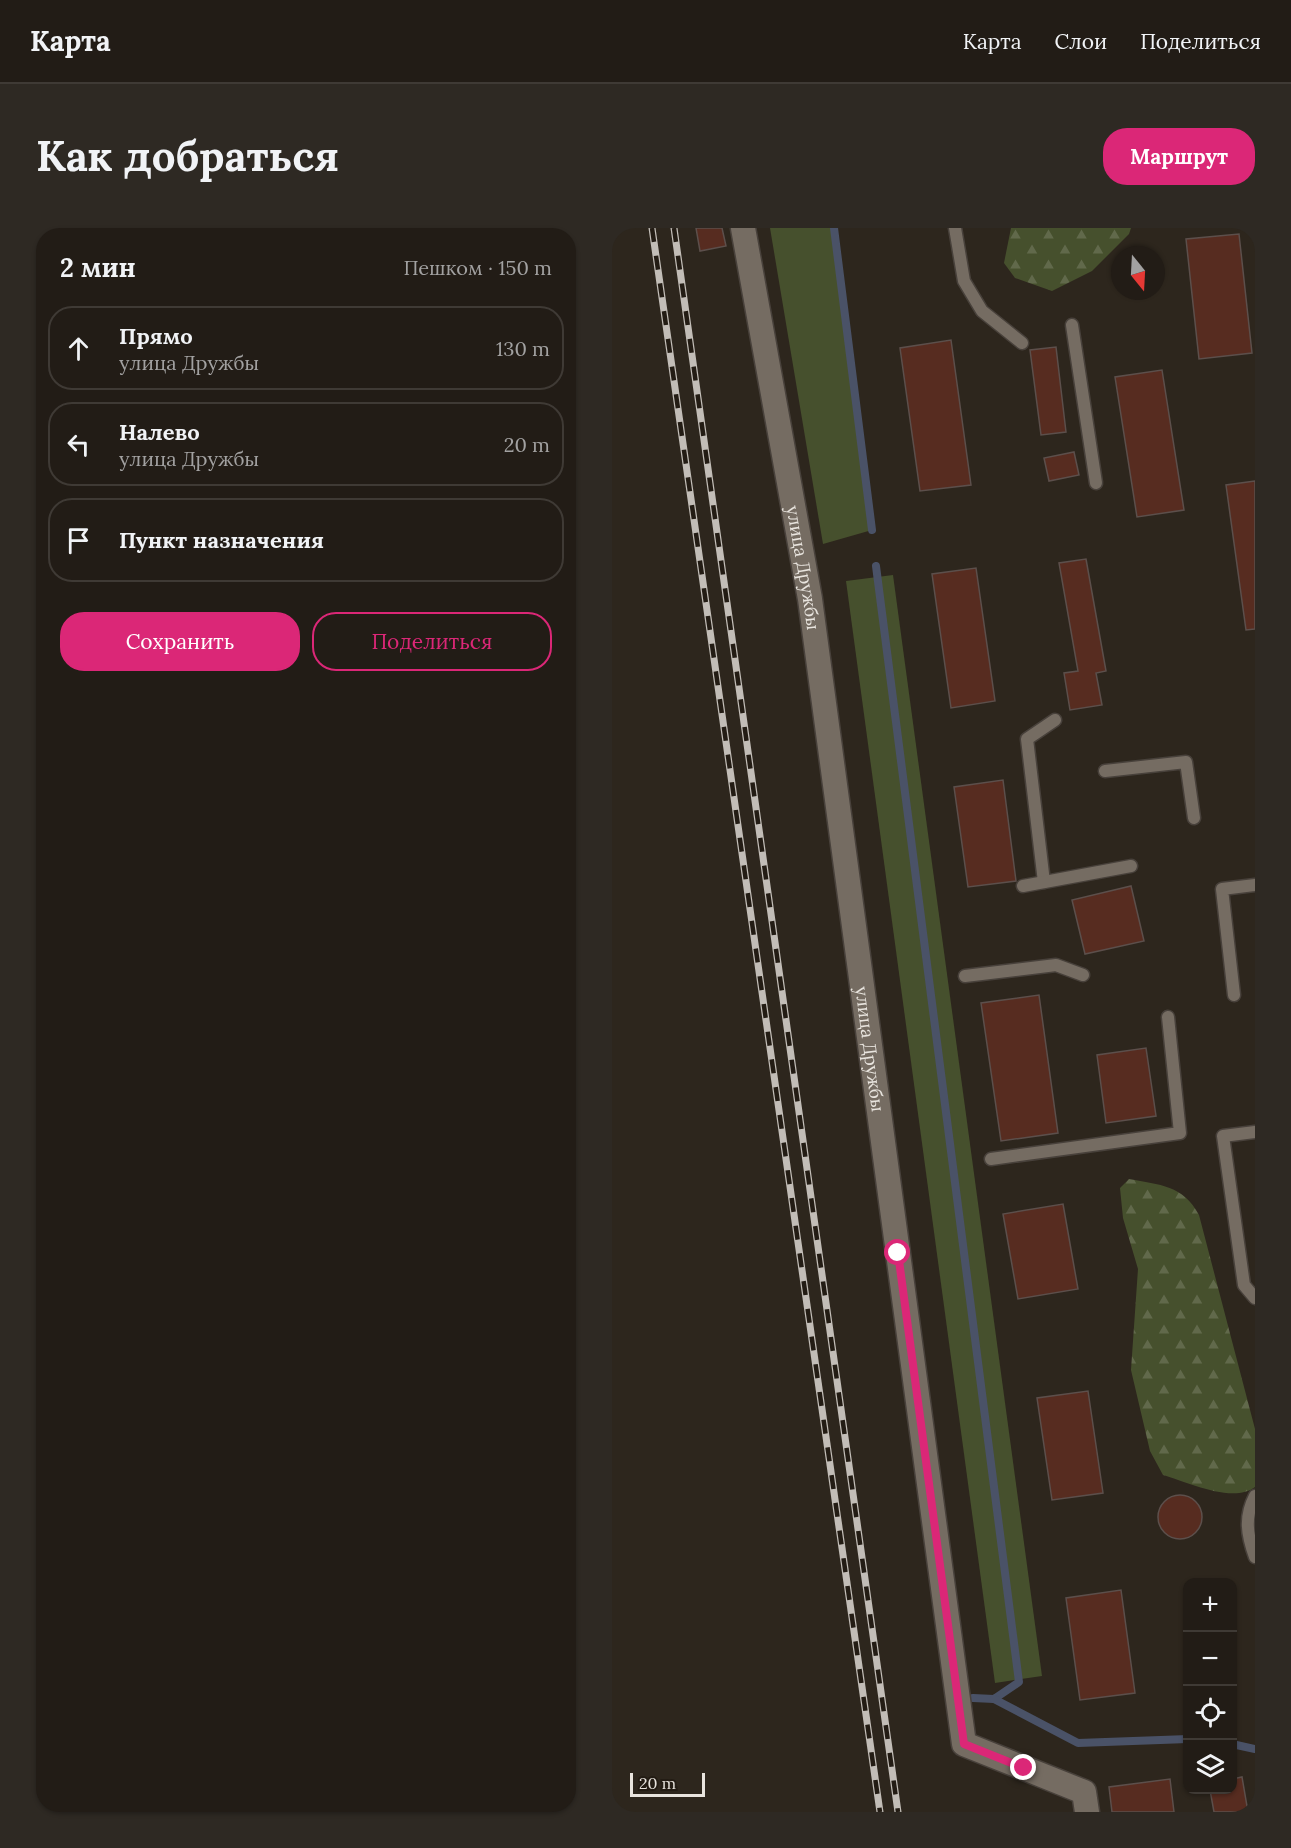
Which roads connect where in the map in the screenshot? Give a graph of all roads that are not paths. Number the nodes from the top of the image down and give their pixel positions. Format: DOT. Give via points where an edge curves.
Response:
graph roads {
  1 [pos="743,228"];
  2 [pos="955,228"];
  3 [pos="1072,325"];
  4 [pos="1022,343"];
  5 [pos="1096,483"];
  6 [pos="1054,720"];
  7 [pos="1105,771"];
  8 [pos="1194,818"];
  9 [pos="1131,866"];
  10 [pos="1044,882"];
  11 [pos="1255,885"];
  12 [pos="1023,886"];
  13 [pos="965,975"];
  14 [pos="1083,975"];
  15 [pos="1234,995"];
  16 [pos="1168,1017"];
  17 [pos="1255,1132"];
  18 [pos="991,1159"];
  19 [pos="1255,1298"];
  20 [pos="1255,1496"];
  21 [pos="1255,1557"];
  22 [pos="1086,1802"];
  1 -- 22 [label="street, улица Дружбы" via="810,599 964,1744"];
  2 -- 4 [label="lane" via="964,281 982,311"];
  3 -- 5 [label="lane"];
  6 -- 10 [label="lane" via="1028,739"];
  7 -- 8 [label="lane" via="1186,762"];
  9 -- 10 [label="lane"];
  10 -- 12 [label="lane"];
  11 -- 15 [label="lane" via="1222,890"];
  13 -- 14 [label="lane" via="1056,965"];
  16 -- 18 [label="lane" via="1180,1133"];
  17 -- 19 [label="lane" via="1223,1136 1244,1285"];
  20 -- 21 [label="lane" via="1249,1508 1248,1537"];
}
